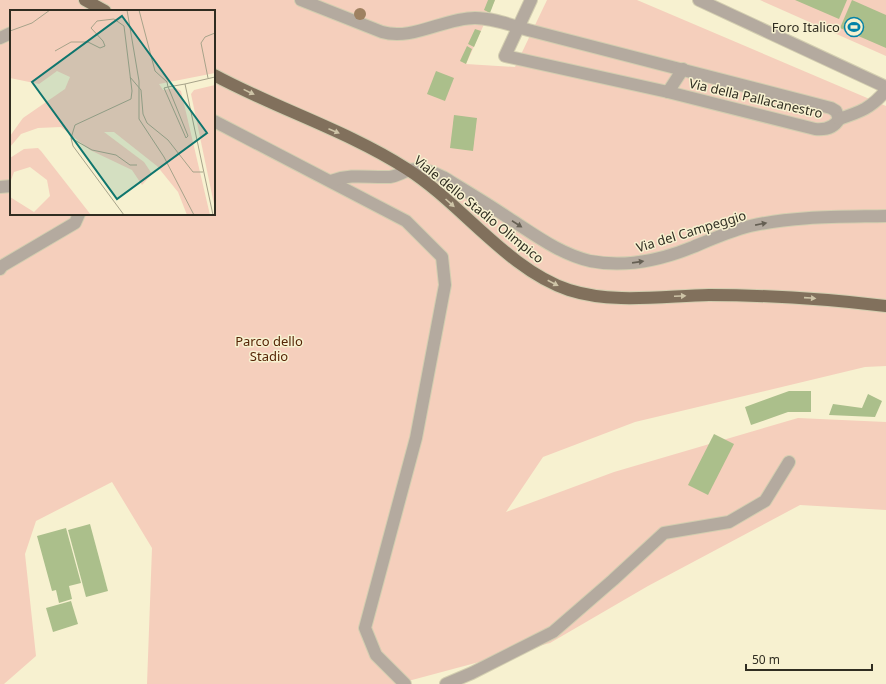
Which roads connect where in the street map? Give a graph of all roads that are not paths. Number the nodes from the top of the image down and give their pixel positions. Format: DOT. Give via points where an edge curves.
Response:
graph roads {
  1 [pos="85,0"];
  2 [pos="300,0"];
  3 [pos="531,0"];
  4 [pos="699,0"];
  5 [pos="103,10"];
  6 [pos="519,28"];
  7 [pos="10,33"];
  8 [pos="0,38"];
  9 [pos="683,69"];
  10 [pos="215,75"];
  11 [pos="886,88"];
  12 [pos="668,92"];
  13 [pos="839,118"];
  14 [pos="215,121"];
  15 [pos="409,170"];
  16 [pos="332,182"];
  17 [pos="10,186"];
  18 [pos="0,187"];
  19 [pos="79,215"];
  20 [pos="886,216"];
  21 [pos="0,269"];
  22 [pos="886,306"];
  23 [pos="789,462"];
  24 [pos="405,684"];
  25 [pos="446,684"];
  1 -- 5 [label="main road"];
  2 -- 6 [label="street, Via della Pallacanestro" via="389,34 409,33 474,18 487,18"];
  3 -- 6 [label="street, Via della Pallacanestro"];
  4 -- 11 [label="street"];
  6 -- 9 [label="street, Via della Pallacanestro"];
  6 -- 12 [label="street, Via della Pallacanestro" via="505,56"];
  7 -- 8 [label="street"];
  9 -- 12 [label="street"];
  9 -- 13 [label="street, Via della Pallacanestro" via="831,108 836,111"];
  10 -- 15 [label="main road, Viale dello Stadio Olimpico, one-way" via="273,104 368,146"];
  11 -- 13 [label="street" via="870,107"];
  12 -- 13 [label="street, Via della Pallacanestro" via="815,129 827,128"];
  14 -- 16 [label="street"];
  15 -- 16 [label="street" via="396,176 357,176"];
  15 -- 20 [label="street, Via del Campeggio, one-way" via="426,170 438,174 562,250 589,261 608,263 632,263 659,258 734,231 770,222"];
  15 -- 22 [label="main road, Viale dello Stadio Olimpico, one-way" via="524,267 568,290 619,297 786,296"];
  16 -- 24 [label="street" via="406,221 442,257 445,285 416,438 366,628 376,655"];
  17 -- 18 [label="street"];
  19 -- 21 [label="street" via="75,223"];
  23 -- 25 [label="street" via="765,501 729,522 664,532 553,632"];
}
